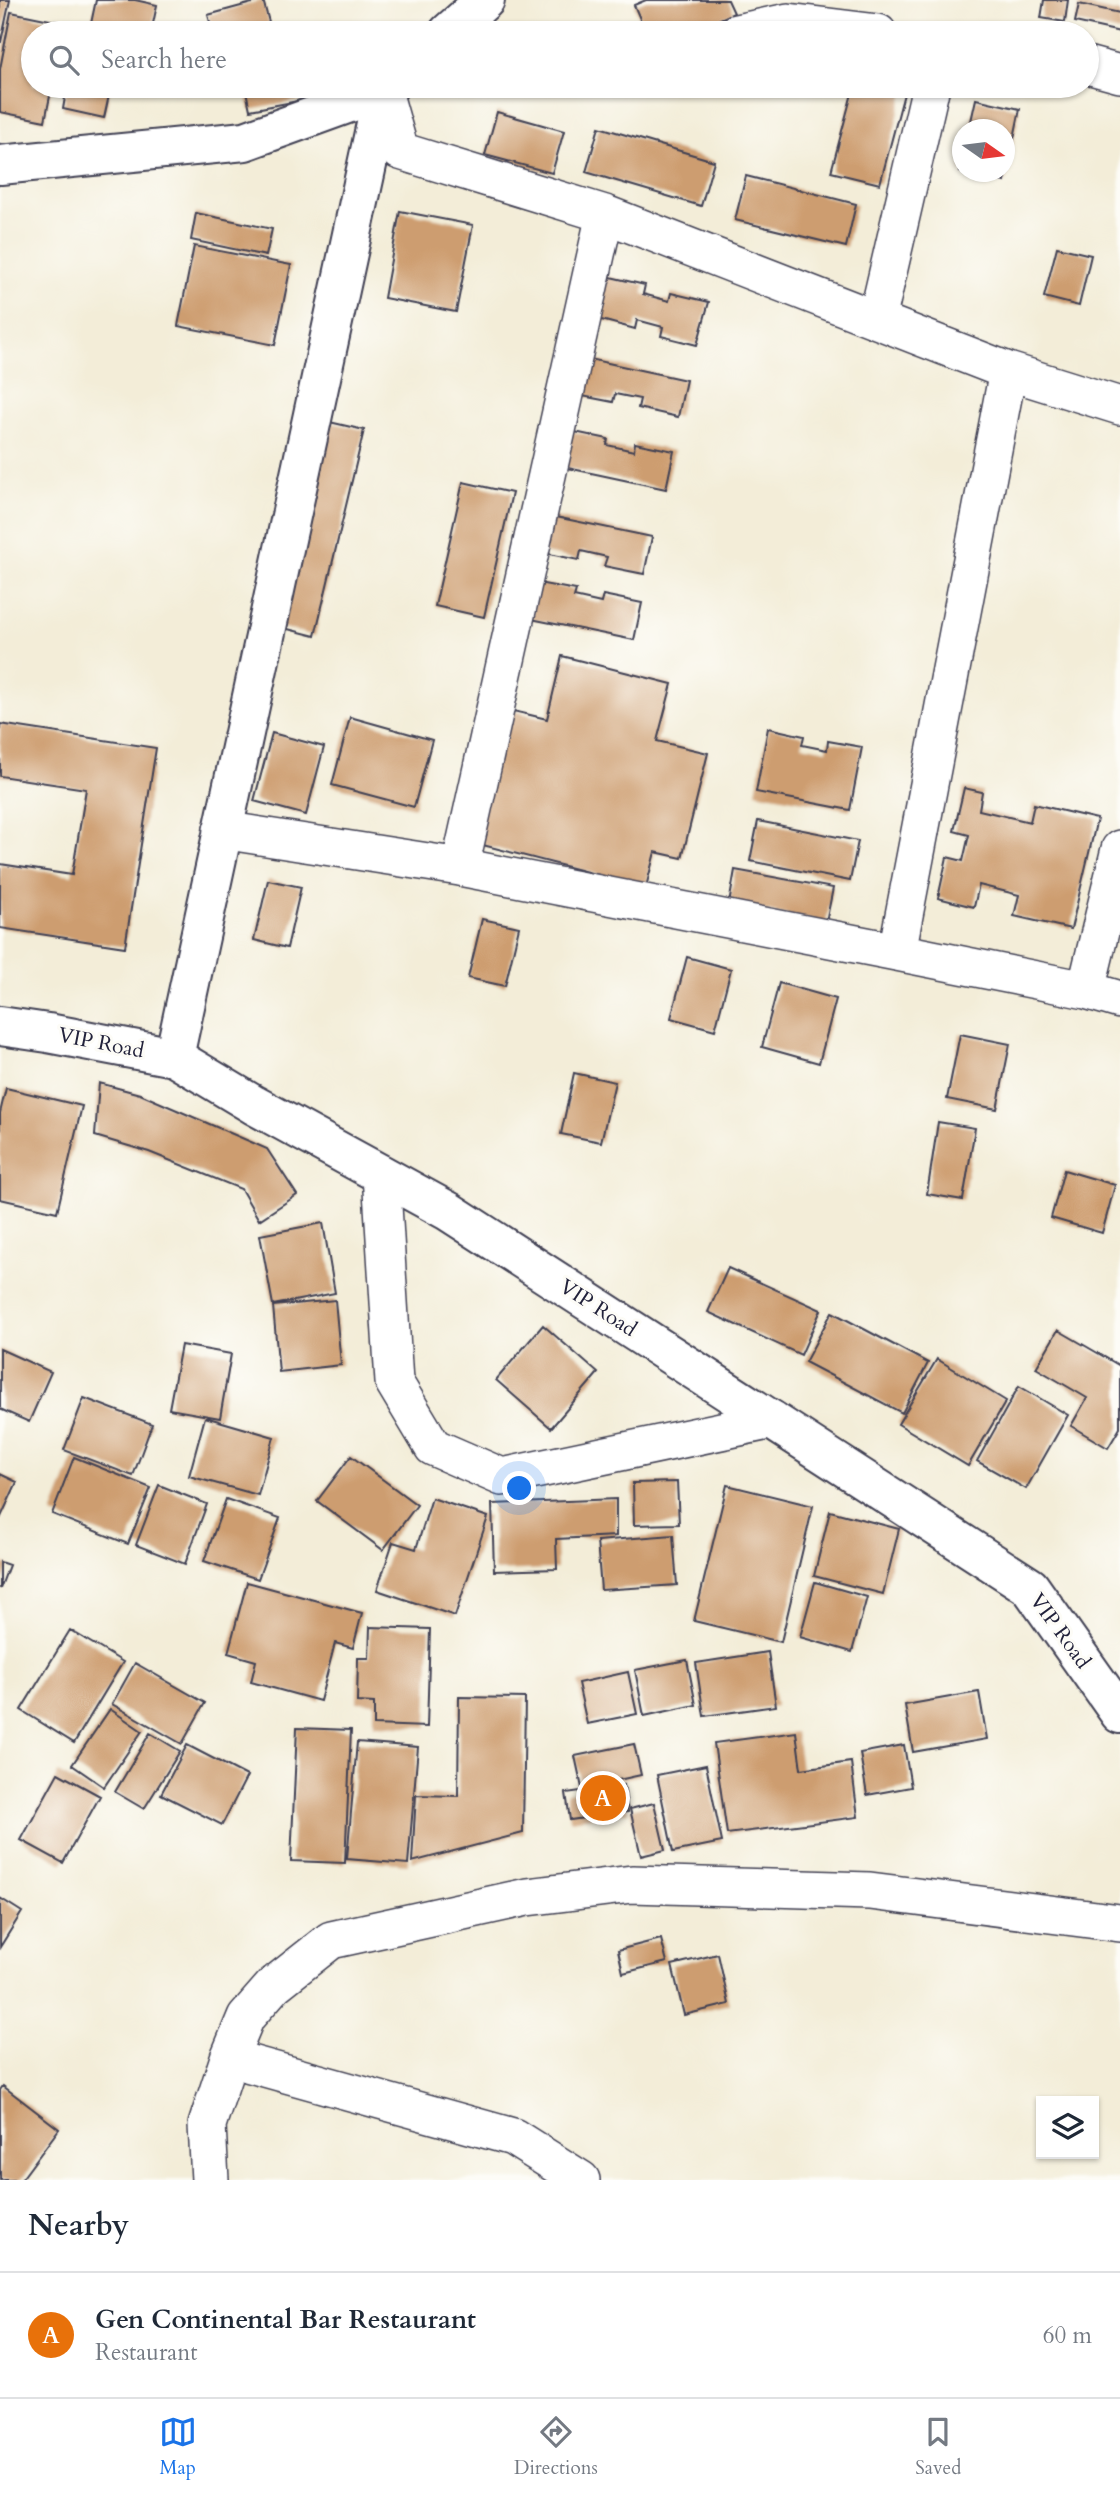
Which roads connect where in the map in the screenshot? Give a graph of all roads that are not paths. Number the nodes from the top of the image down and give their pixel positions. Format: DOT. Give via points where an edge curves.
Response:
graph roads {
  1 [pos="485,0"];
  2 [pos="461,21"];
  3 [pos="1099,68"];
  4 [pos="1120,74"];
  5 [pos="362,98"];
  6 [pos="384,98"];
  7 [pos="388,98"];
  8 [pos="928,98"];
  9 [pos="0,165"];
  10 [pos="605,214"];
  11 [pos="877,320"];
  12 [pos="1008,371"];
  13 [pos="1120,406"];
  14 [pos="222,830"];
  15 [pos="1120,849"];
  16 [pos="460,867"];
  17 [pos="897,952"];
  18 [pos="1103,995"];
  19 [pos="0,1026"];
  20 [pos="174,1057"];
  21 [pos="381,1174"];
  22 [pos="773,1420"];
  23 [pos="1120,1714"];
  24 [pos="1120,1923"];
  25 [pos="229,2058"];
  26 [pos="210,2180"];
  27 [pos="581,2180"];
  1 -- 2 [label="main road"];
  3 -- 4 [label="street"];
  5 -- 9 [label="main road" via="245,141"];
  6 -- 14 [label="main road"];
  7 -- 10 [label="street" via="400,151"];
  8 -- 11 [label="street"];
  10 -- 11 [label="street"];
  10 -- 16 [label="street"];
  11 -- 12 [label="street"];
  12 -- 13 [label="street"];
  12 -- 17 [label="street"];
  14 -- 16 [label="street"];
  14 -- 20 [label="main road"];
  15 -- 18 [label="street"];
  16 -- 17 [label="street"];
  17 -- 18 [label="street"];
  19 -- 20 [label="main road, VIP Road"];
  20 -- 21 [label="main road, VIP Road"];
  21 -- 22 [label="main road, VIP Road" via="448,1211"];
  21 -- 22 [label="street" via="394,1382 433,1447 502,1477"];
  22 -- 23 [label="main road, VIP Road" via="1030,1587"];
  24 -- 25 [label="street" via="870,1891 632,1884 527,1897 331,1940 274,1985 246,2017"];
  25 -- 26 [label="street" via="207,2125"];
  25 -- 27 [label="street" via="513,2137"];
}
